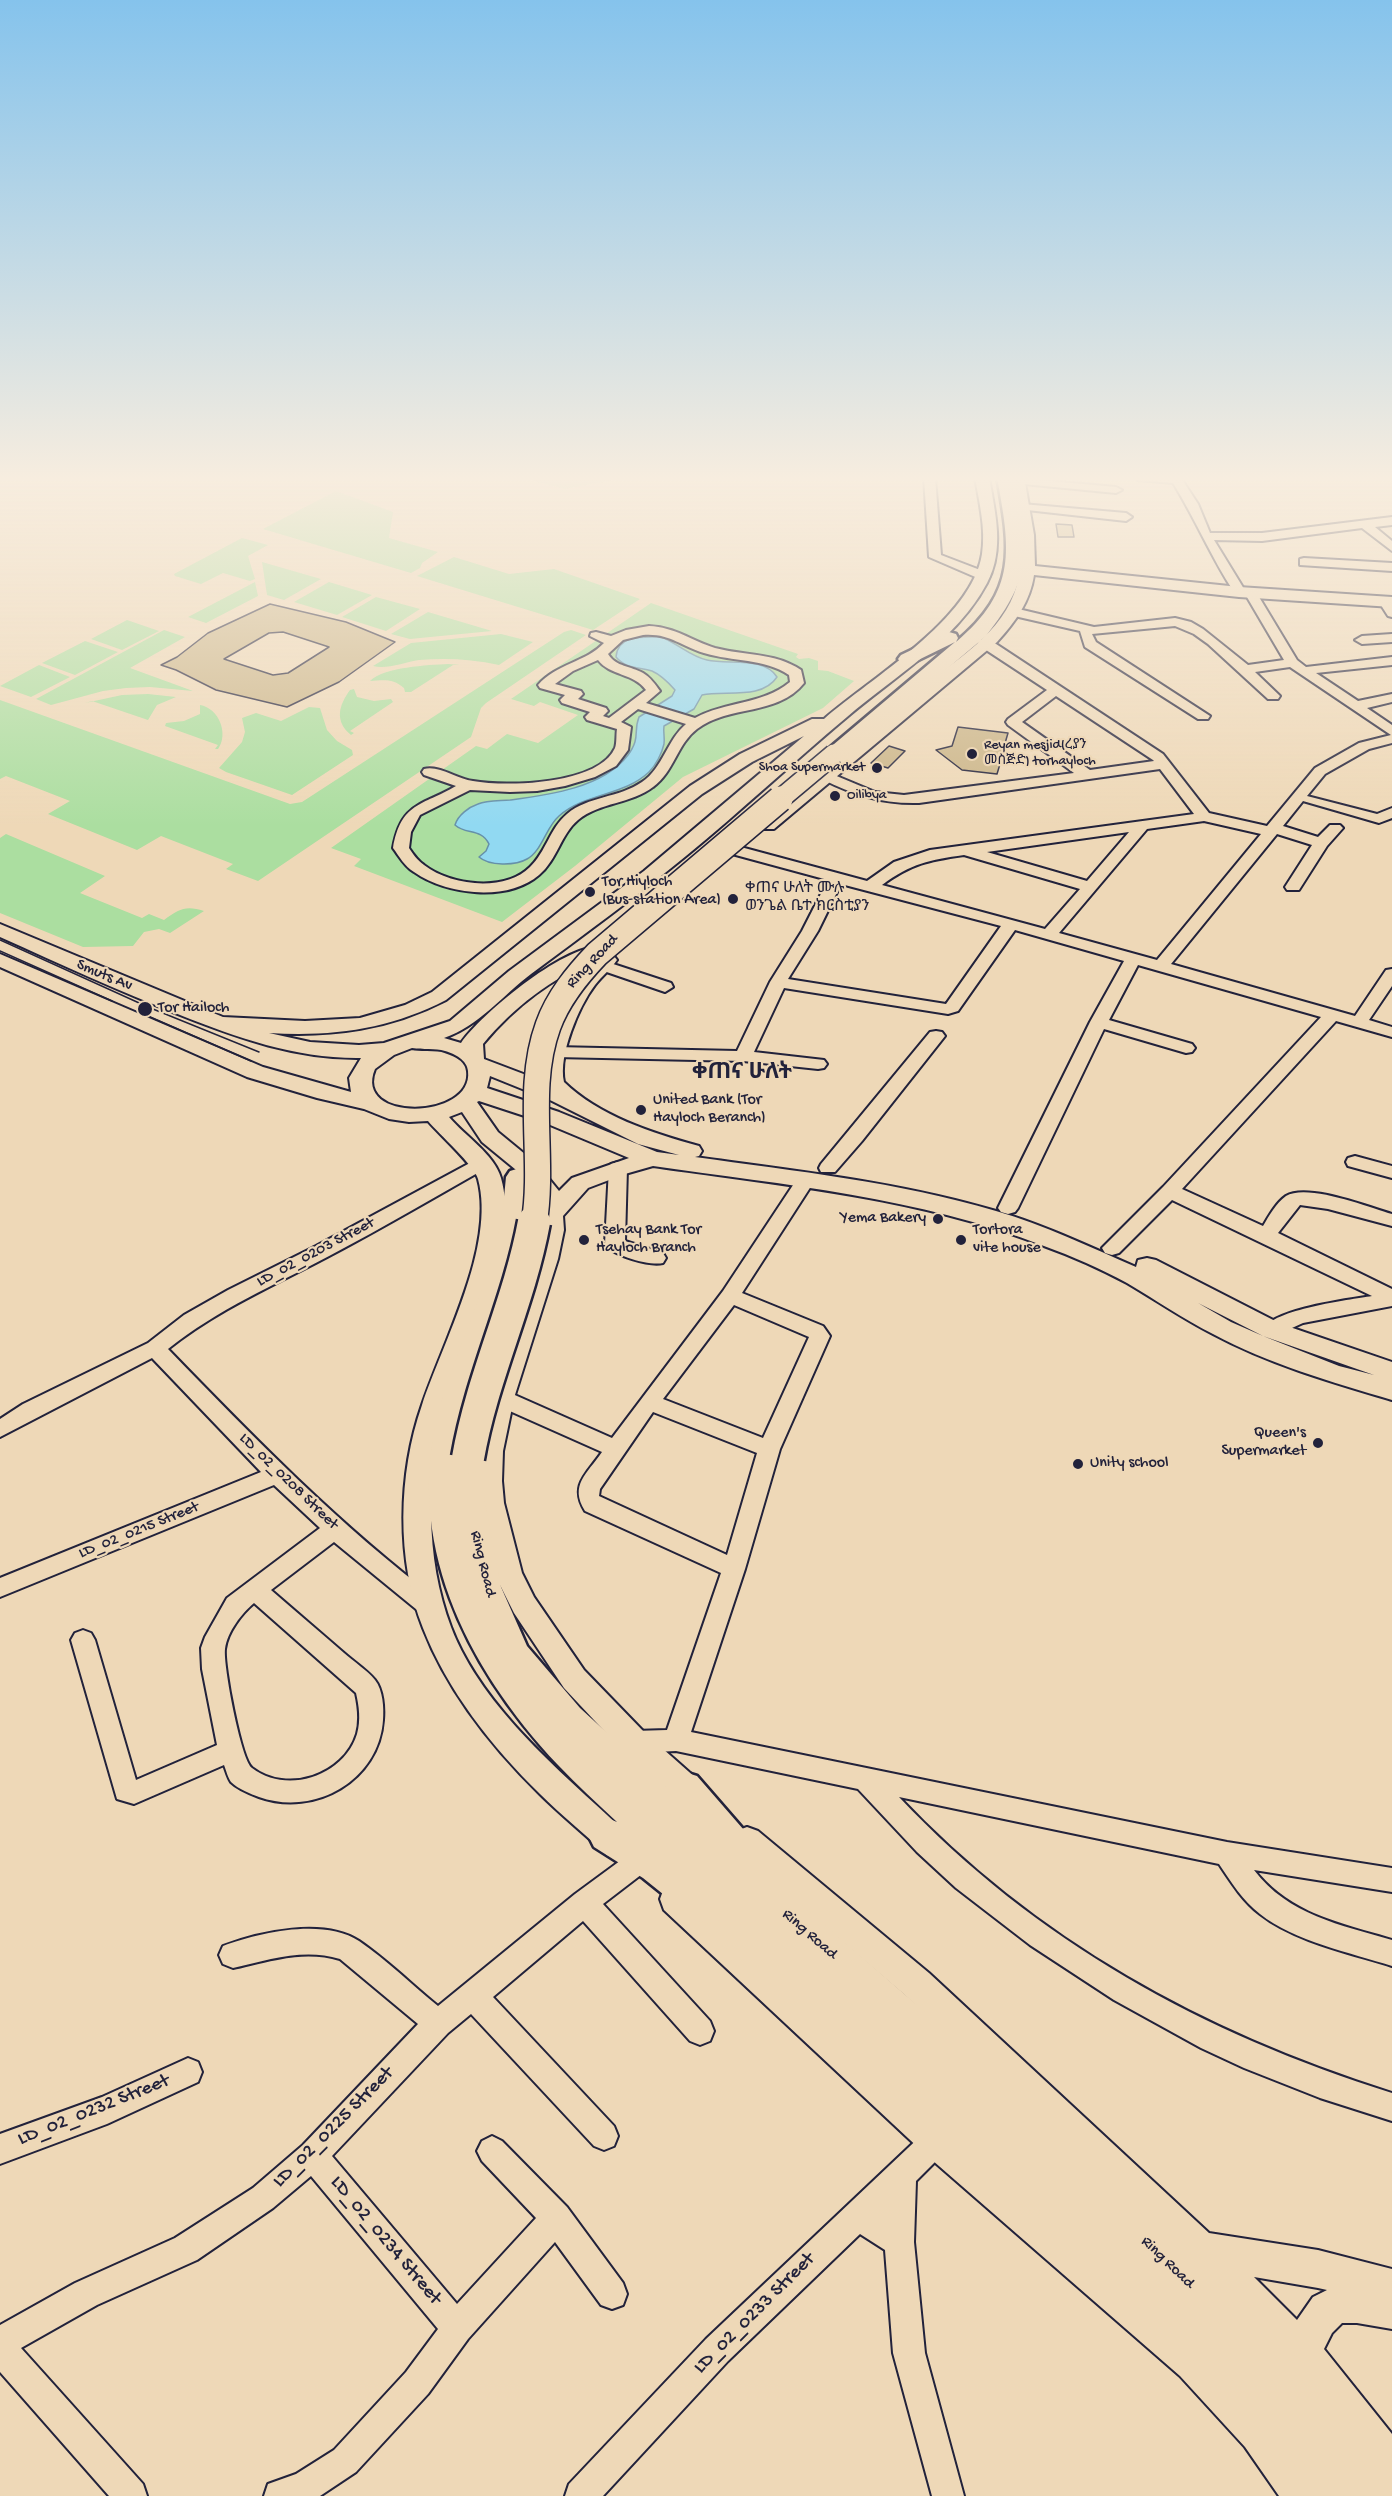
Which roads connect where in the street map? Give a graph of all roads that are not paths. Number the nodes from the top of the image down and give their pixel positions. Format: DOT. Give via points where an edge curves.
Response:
graph roads {
  1 [pos="972,593"];
  2 [pos="989,593"];
  3 [pos="1008,593"];
  4 [pos="1022,593"];
  5 [pos="1246,593"];
  6 [pos="1272,593"];
  7 [pos="1390,604"];
  8 [pos="1014,612"];
  9 [pos="1087,630"];
  10 [pos="596,636"];
  11 [pos="1392,638"];
  12 [pos="1362,640"];
  13 [pos="613,641"];
  14 [pos="985,643"];
  15 [pos="952,646"];
  16 [pos="601,654"];
  17 [pos="908,659"];
  18 [pos="1392,661"];
  19 [pos="1297,667"];
  20 [pos="1242,670"];
  21 [pos="940,680"];
  22 [pos="1055,690"];
  23 [pos="1274,696"];
  24 [pos="1392,698"];
  25 [pos="642,706"];
  26 [pos="1356,706"];
  27 [pos="841,714"];
  28 [pos="1203,716"];
  29 [pos="611,723"];
  30 [pos="696,723"];
  31 [pos="1392,731"];
  32 [pos="1392,739"];
  33 [pos="827,760"];
  34 [pos="1165,764"];
  35 [pos="429,772"];
  36 [pos="1088,776"];
  37 [pos="468,785"];
  38 [pos="1310,800"];
  39 [pos="1392,812"];
  40 [pos="1204,817"];
  41 [pos="1144,824"];
  42 [pos="1335,828"];
  43 [pos="1272,830"];
  44 [pos="1321,843"];
  45 [pos="966,850"];
  46 [pos="737,851"];
  47 [pos="837,877"];
  48 [pos="870,886"];
  49 [pos="1090,887"];
  50 [pos="1293,887"];
  51 [pos="1011,924"];
  52 [pos="0,930"];
  53 [pos="1048,935"];
  54 [pos="627,943"];
  55 [pos="1134,958"];
  56 [pos="0,960"];
  57 [pos="601,965"];
  58 [pos="1161,966"];
  59 [pos="1392,974"];
  60 [pos="778,982"];
  61 [pos="665,987"];
  62 [pos="1333,1014"];
  63 [pos="1099,1022"];
  64 [pos="220,1023"];
  65 [pos="1359,1023"];
  66 [pos="1392,1032"];
  67 [pos="936,1036"];
  68 [pos="415,1042"];
  69 [pos="1186,1047"];
  70 [pos="384,1050"];
  71 [pos="555,1052"];
  72 [pos="743,1056"];
  73 [pos="476,1060"];
  74 [pos="818,1064"];
  75 [pos="470,1097"];
  76 [pos="370,1103"];
  77 [pos="578,1104"];
  78 [pos="434,1114"];
  79 [pos="653,1159"];
  80 [pos="481,1162"];
  81 [pos="1355,1162"];
  82 [pos="618,1168"];
  83 [pos="828,1168"];
  84 [pos="1392,1172"];
  85 [pos="806,1180"];
  86 [pos="898,1188"];
  87 [pos="1170,1191"];
  88 [pos="1008,1208"];
  89 [pos="552,1214"];
  90 [pos="1392,1220"];
  91 [pos="1266,1235"];
  92 [pos="1112,1248"];
  93 [pos="656,1258"];
  94 [pos="730,1296"];
  95 [pos="1392,1298"];
  96 [pos="1272,1330"];
  97 [pos="155,1348"];
  98 [pos="1392,1372"];
  99 [pos="1392,1390"];
  100 [pos="501,1398"];
  101 [pos="649,1402"];
  102 [pos="0,1429"];
  103 [pos="615,1448"];
  104 [pos="769,1449"];
  105 [pos="278,1474"];
  106 [pos="335,1528"];
  107 [pos="734,1569"];
  108 [pos="0,1587"];
  109 [pos="256,1591"];
  110 [pos="430,1607"];
  111 [pos="83,1640"];
  112 [pos="676,1740"];
  113 [pos="634,1742"];
  114 [pos="230,1751"];
  115 [pos="865,1779"];
  116 [pos="684,1788"];
  117 [pos="607,1835"];
  118 [pos="1227,1854"];
  119 [pos="638,1863"];
  120 [pos="1392,1880"];
  121 [pos="584,1903"];
  122 [pos="805,1953"];
  123 [pos="1392,1953"];
  124 [pos="233,1955"];
  125 [pos="473,1996"];
  126 [pos="438,2023"];
  127 [pos="700,2031"];
  128 [pos="188,2072"];
  129 [pos="1392,2107"];
  130 [pos="604,2136"];
  131 [pos="937,2140"];
  132 [pos="0,2149"];
  133 [pos="492,2151"];
  134 [pos="313,2155"];
  135 [pos="901,2174"];
  136 [pos="857,2215"];
  137 [pos="556,2218"];
  138 [pos="899,2242"];
  139 [pos="1200,2250"];
  140 [pos="1392,2288"];
  141 [pos="612,2294"];
  142 [pos="1392,2310"];
  143 [pos="457,2328"];
  144 [pos="0,2342"];
  145 [pos="0,2348"];
  146 [pos="1302,2352"];
  147 [pos="1392,2466"];
  148 [pos="131,2496"];
  149 [pos="280,2496"];
  150 [pos="581,2496"];
  151 [pos="948,2496"];
  152 [pos="1303,2496"];
  153 [pos="1340,2496"];
  154 [pos="1378,2496"];
  1 -- 17 [label="main road" via="960,610"];
  2 -- 15 [label="highway, Ring Road"];
  3 -- 15 [label="highway, Ring Road" via="992,618"];
  4 -- 8 [label="main road"];
  5 -- 19 [label="street"];
  6 -- 7 [label="main road"];
  8 -- 9 [label="street"];
  8 -- 14 [label="main road"];
  9 -- 20 [label="street" via="1181,622 1204,634"];
  9 -- 28 [label="street" via="1090,644"];
  10 -- 13 [label="street"];
  11 -- 12 [label="street"];
  13 -- 16 [label="street"];
  13 -- 30 [label="street" via="632,632 665,631 708,651 771,660 796,673 797,684 787,694"];
  14 -- 21 [label="main road"];
  14 -- 22 [label="street"];
  15 -- 17 [label="highway"];
  15 -- 21 [label="highway"];
  15 -- 33 [label="highway, Ring Road"];
  16 -- 25 [label="street" via="610,666 636,673 650,685 653,691"];
  16 -- 29 [label="street" via="567,668 545,685 576,694 567,700 601,711 592,717"];
  17 -- 27 [label="main road"];
  18 -- 19 [label="street"];
  19 -- 20 [label="street"];
  19 -- 26 [label="street"];
  20 -- 23 [label="street"];
  21 -- 33 [label="main road"];
  22 -- 34 [label="street"];
  22 -- 36 [label="street" via="1013,722"];
  24 -- 26 [label="street"];
  25 -- 29 [label="street"];
  25 -- 30 [label="street"];
  26 -- 31 [label="street"];
  27 -- 64 [label="main road" via="746,758 696,790 439,996 421,1006 400,1015 342,1027"];
  27 -- 68 [label="main road" via="622,898 519,973 456,1025"];
  29 -- 37 [label="street" via="624,727 623,745 615,757 583,777 512,789"];
  30 -- 37 [label="street" via="682,733 664,770 648,784 586,808 571,818 534,873 511,883 488,888 446,881 418,869 401,848 402,830 409,817 428,803 454,795"];
  32 -- 43 [label="street" via="1364,746 1325,767"];
  33 -- 36 [label="street" via="865,795 893,800 919,800"];
  33 -- 46 [label="main road"];
  33 -- 122 [label="highway, Ring Road, bridge" via="597,954 557,1003 543,1041 538,1071 536,1212 509,1321 472,1436 457,1458 444,1499 460,1585 480,1630 513,1686 571,1754"];
  34 -- 36 [label="street"];
  34 -- 40 [label="street"];
  35 -- 37 [label="street"];
  38 -- 39 [label="street" via="1379,819"];
  40 -- 41 [label="street"];
  40 -- 43 [label="street"];
  41 -- 45 [label="street"];
  41 -- 49 [label="street"];
  42 -- 44 [label="street"];
  43 -- 44 [label="street"];
  43 -- 58 [label="street"];
  44 -- 50 [label="street"];
  45 -- 48 [label="street" via="899,865"];
  45 -- 49 [label="street"];
  46 -- 47 [label="street"];
  46 -- 54 [label="main road"];
  47 -- 48 [label="street"];
  47 -- 60 [label="street" via="810,932"];
  48 -- 51 [label="street"];
  49 -- 53 [label="street"];
  51 -- 53 [label="street"];
  51 -- 60 [label="street" via="948,1009"];
  52 -- 64 [label="main road, Smuts Av"];
  53 -- 55 [label="street"];
  54 -- 57 [label="main road"];
  54 -- 73 [label="main road" via="586,957 530,987 472,1043"];
  55 -- 58 [label="street"];
  55 -- 63 [label="street"];
  56 -- 76 [label="main road, Smuts Av" via="255,1072"];
  57 -- 61 [label="street"];
  57 -- 71 [label="main road" via="564,1022"];
  58 -- 62 [label="street"];
  59 -- 65 [label="street"];
  60 -- 72 [label="street"];
  62 -- 65 [label="street"];
  62 -- 87 [label="street"];
  63 -- 69 [label="street"];
  63 -- 88 [label="street"];
  64 -- 70 [label="main road, Smuts Av" via="303,1049 356,1054"];
  65 -- 66 [label="street"];
  67 -- 83 [label="street"];
  68 -- 70 [label="main road"];
  68 -- 73 [label="main road" via="449,1044"];
  70 -- 76 [label="main road" via="367,1065 359,1081"];
  71 -- 72 [label="street"];
  71 -- 77 [label="main road" via="554,1084"];
  72 -- 74 [label="street"];
  73 -- 75 [label="main road" via="482,1073 481,1083"];
  73 -- 77 [label="main road"];
  75 -- 78 [label="main road"];
  75 -- 79 [label="main road" via="579,1127"];
  75 -- 89 [label="main road" via="490,1137 547,1189"];
  76 -- 78 [label="main road" via="398,1114"];
  77 -- 83 [label="main road" via="628,1131 666,1145"];
  78 -- 80 [label="main road"];
  79 -- 82 [label="main road"];
  79 -- 85 [label="main road"];
  80 -- 97 [label="street, LD_02_0203 Street" via="191,1320"];
  80 -- 110 [label="main road" via="494,1200 490,1243 441,1383 426,1434 420,1473 420,1547"];
  81 -- 84 [label="street"];
  82 -- 89 [label="main road" via="580,1184"];
  82 -- 93 [label="street" via="615,1244"];
  83 -- 86 [label="main road"];
  85 -- 86 [label="main road"];
  85 -- 94 [label="street"];
  86 -- 88 [label="main road"];
  86 -- 99 [label="main road" via="1055,1241 1133,1276 1222,1328 1268,1349"];
  87 -- 91 [label="street"];
  87 -- 92 [label="street"];
  88 -- 92 [label="main road"];
  89 -- 100 [label="main road" via="546,1259"];
  90 -- 91 [label="street" via="1311,1199 1296,1199"];
  91 -- 95 [label="street"];
  92 -- 96 [label="main road"];
  94 -- 101 [label="street"];
  94 -- 104 [label="street" via="820,1336"];
  95 -- 96 [label="street" via="1298,1317"];
  96 -- 98 [label="main road"];
  97 -- 102 [label="street, LD_02_0203 Street"];
  97 -- 105 [label="street, LD_02_0208 Street"];
  100 -- 103 [label="street"];
  100 -- 113 [label="main road" via="488,1481 508,1574 574,1679"];
  101 -- 103 [label="street"];
  101 -- 104 [label="street"];
  103 -- 107 [label="street" via="589,1487 588,1497 593,1506"];
  104 -- 107 [label="street"];
  105 -- 106 [label="street, LD_02_0208 Street"];
  105 -- 108 [label="street, LD_02_0215 Street"];
  106 -- 109 [label="street"];
  106 -- 110 [label="street, LD_02_0208 Street" via="387,1576"];
  107 -- 112 [label="street"];
  109 -- 114 [label="street" via="235,1605 213,1648"];
  109 -- 114 [label="street" via="367,1688 374,1725 362,1754 350,1770 319,1787 292,1792 255,1784 240,1774"];
  110 -- 117 [label="main road" via="448,1650 472,1691 532,1766"];
  111 -- 114 [label="street" via="126,1791 134,1793"];
  112 -- 113 [label="street"];
  112 -- 115 [label="street"];
  113 -- 116 [label="main road"];
  115 -- 118 [label="street"];
  115 -- 129 [label="street" via="963,1878 1099,1975 1205,2035 1296,2075"];
  116 -- 122 [label="highway"];
  116 -- 139 [label="main road" via="916,1984"];
  117 -- 119 [label="main road"];
  117 -- 122 [label="highway" via="656,1866 749,1939"];
  118 -- 120 [label="street"];
  118 -- 123 [label="street" via="1253,1890 1272,1908 1316,1929"];
  119 -- 121 [label="street, LD_02_0225 Street"];
  119 -- 131 [label="main road"];
  121 -- 125 [label="street, LD_02_0225 Street"];
  121 -- 127 [label="street"];
  122 -- 153 [label="highway, Ring Road" via="955,2107 1165,2299 1272,2407"];
  122 -- 154 [label="highway, Ring Road" via="955,2065 1254,2347 1325,2427"];
  124 -- 126 [label="street" via="296,1941 325,1942 348,1949"];
  125 -- 126 [label="street, LD_02_0225 Street"];
  125 -- 130 [label="street"];
  126 -- 134 [label="street, LD_02_0225 Street"];
  128 -- 132 [label="street, LD_02_0232 Street" via="107,2110"];
  131 -- 135 [label="street, LD_02_0233 Street"];
  131 -- 152 [label="main road" via="1194,2362 1258,2433"];
  133 -- 137 [label="street"];
  134 -- 143 [label="street, LD_02_0234 Street"];
  134 -- 144 [label="street, LD_02_0225 Street" via="263,2198 186,2249 86,2294"];
  135 -- 136 [label="street, LD_02_0233 Street"];
  135 -- 138 [label="street"];
  136 -- 138 [label="street"];
  136 -- 150 [label="street, LD_02_0233 Street" via="717,2350"];
  137 -- 141 [label="street"];
  137 -- 143 [label="street"];
  138 -- 151 [label="street" via="909,2353"];
  139 -- 140 [label="main road" via="1279,2261"];
  139 -- 146 [label="main road"];
  142 -- 146 [label="main road" via="1348,2302 1329,2307 1316,2321"];
  143 -- 149 [label="street" via="417,2383 345,2461 306,2486"];
  145 -- 148 [label="street"];
  146 -- 147 [label="main road"];
}
